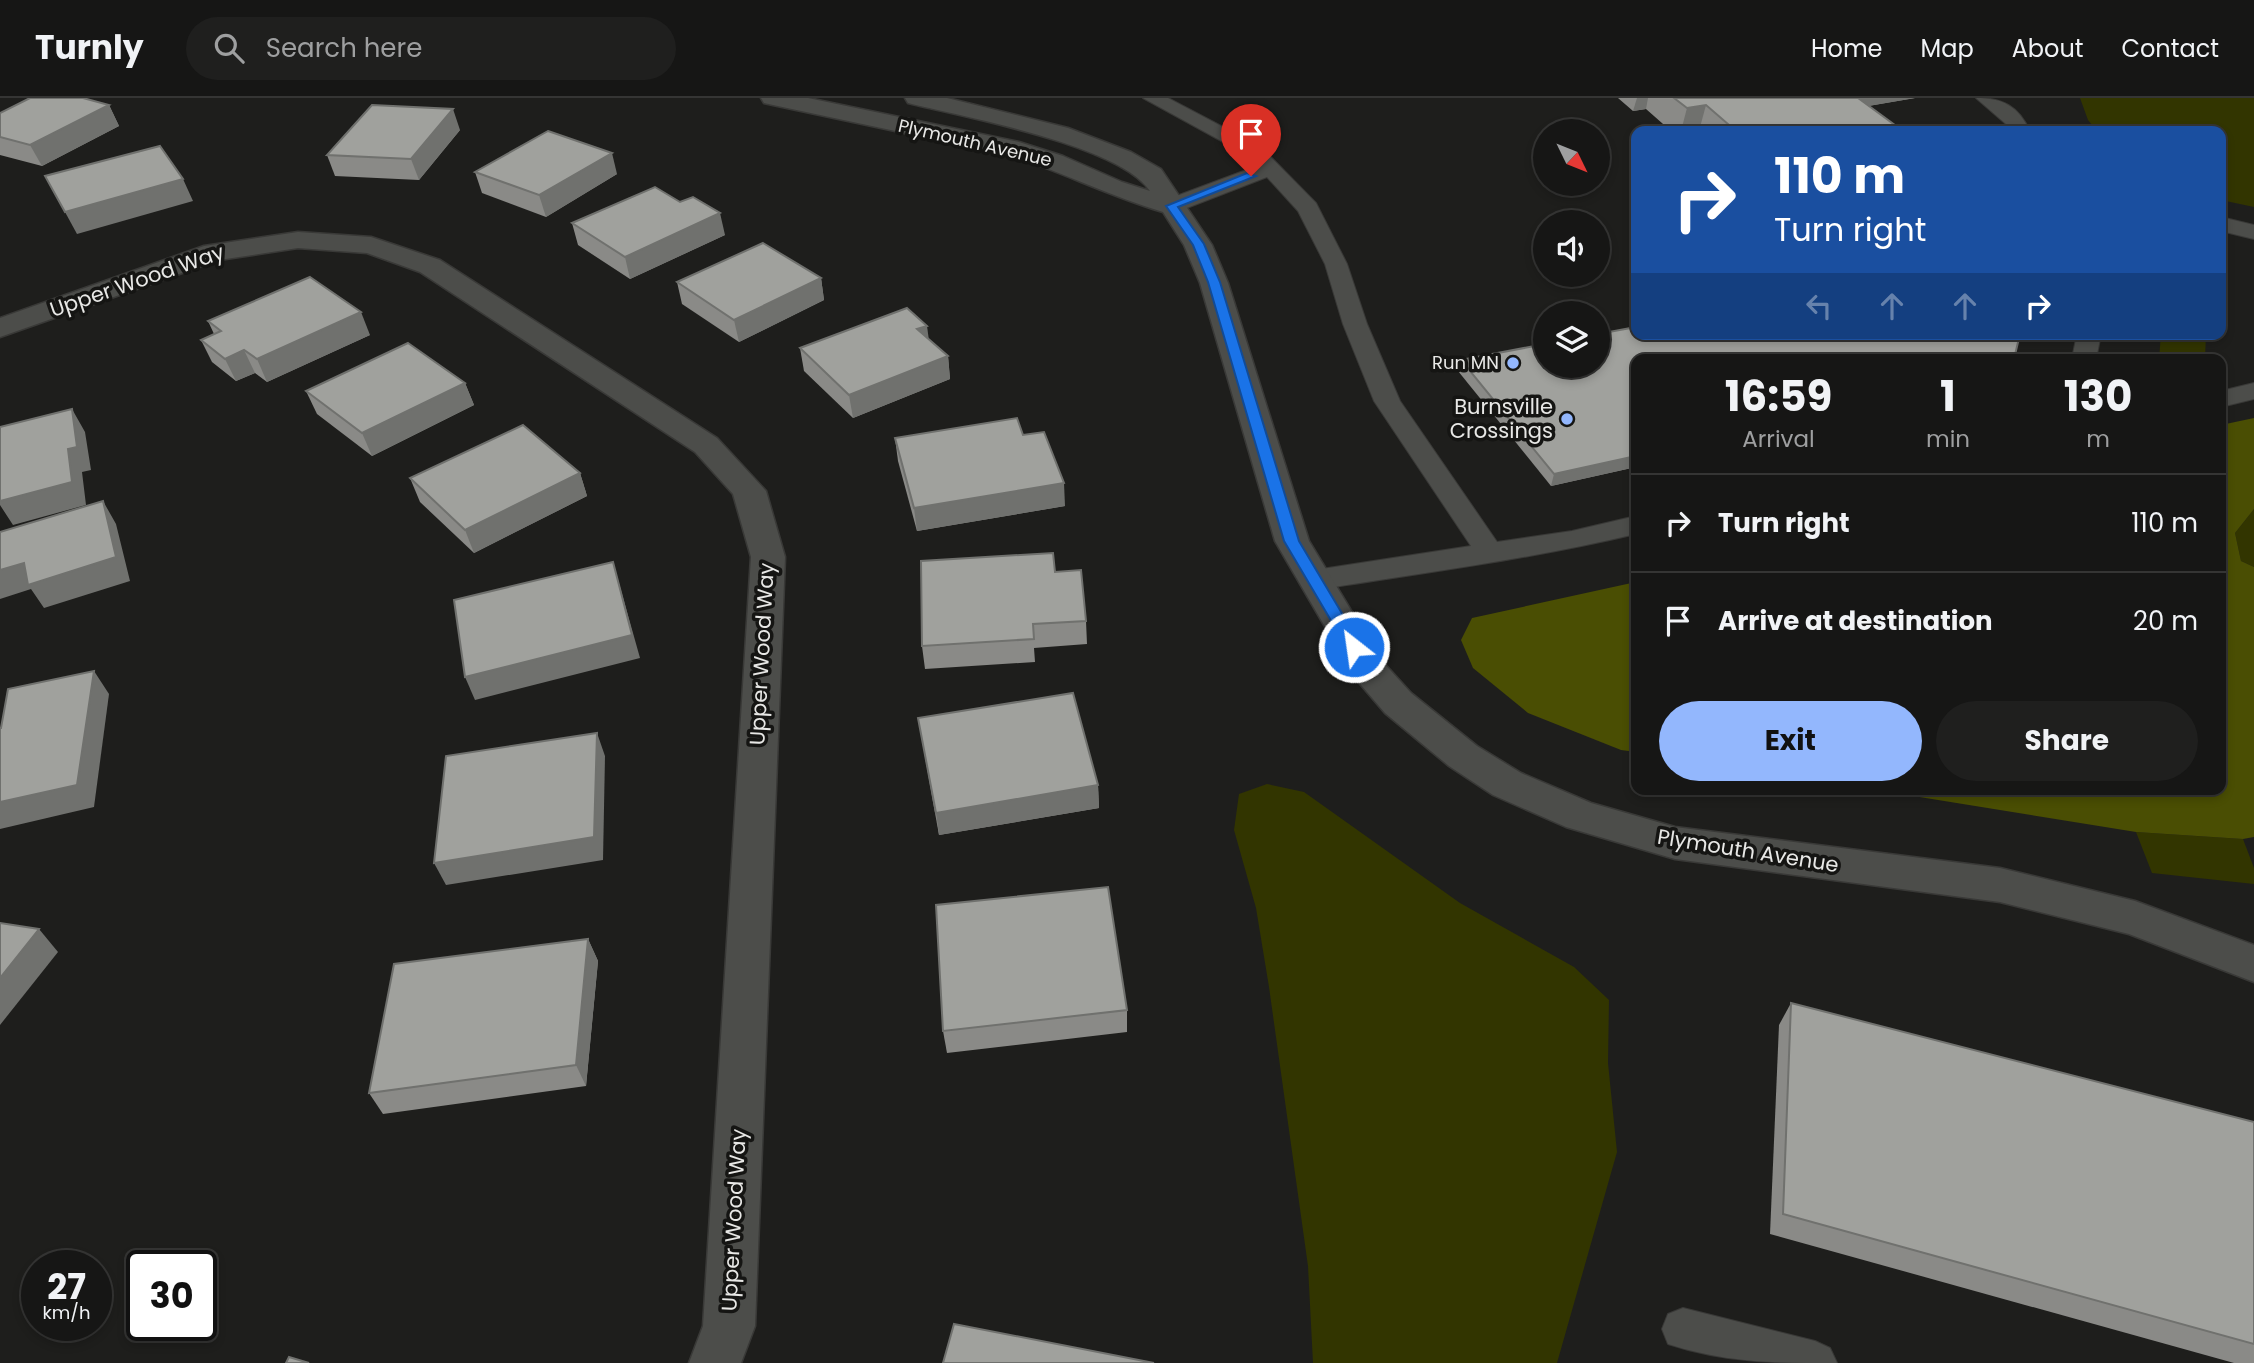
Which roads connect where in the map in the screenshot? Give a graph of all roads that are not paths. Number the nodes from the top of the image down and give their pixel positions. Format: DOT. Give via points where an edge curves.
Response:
graph roads {
  1 [pos="773,98"];
  2 [pos="917,98"];
  3 [pos="1986,98"];
  4 [pos="1150,99"];
  5 [pos="2018,126"];
  6 [pos="1272,168"];
  7 [pos="1171,206"];
  8 [pos="2226,225"];
  9 [pos="2254,232"];
  10 [pos="0,328"];
  11 [pos="2254,391"];
  12 [pos="2226,398"];
  13 [pos="1631,526"];
  14 [pos="1490,553"];
  15 [pos="1315,580"];
  16 [pos="2254,964"];
  17 [pos="1683,1329"];
  18 [pos="715,1363"];
  19 [pos="1815,1363"];
  1 -- 7 [label="street, Plymouth Avenue" via="1019,150"];
  2 -- 7 [label="street, Plymouth Avenue" via="1059,133 1122,157 1153,174"];
  3 -- 5 [label="lane"];
  4 -- 6 [label="lane" via="1254,152"];
  6 -- 7 [label="lane"];
  6 -- 14 [label="lane" via="1308,208 1346,290 1387,401"];
  7 -- 15 [label="street, Plymouth Avenue" via="1198,244 1214,282 1292,541"];
  8 -- 9 [label="lane"];
  10 -- 18 [label="street, Upper Wood Way" via="214,252 298,240 371,245 430,266 705,445 749,491 768,556 729,1326"];
  11 -- 12 [label="lane"];
  13 -- 14 [label="lane"];
  14 -- 15 [label="lane"];
  15 -- 16 [label="street, Plymouth Avenue" via="1368,669 1406,710 1507,784 1580,817 1688,846 2000,885 2072,900 2185,935"];
  17 -- 19 [label="lane"];
}
